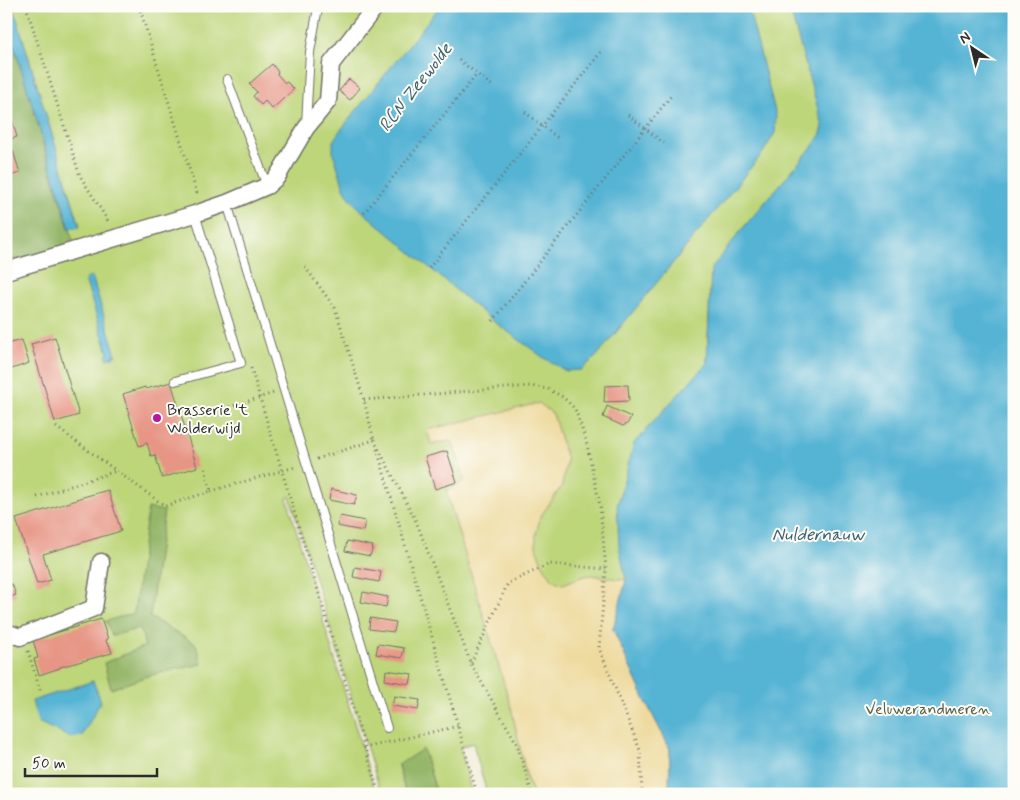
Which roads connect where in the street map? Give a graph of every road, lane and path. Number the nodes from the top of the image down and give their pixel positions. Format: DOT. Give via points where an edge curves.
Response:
graph roads {
  1 [pos="26,6"];
  2 [pos="139,6"];
  3 [pos="320,6"];
  4 [pos="376,6"];
  5 [pos="601,52"];
  6 [pos="459,60"];
  7 [pos="477,74"];
  8 [pos="227,79"];
  9 [pos="494,87"];
  10 [pos="671,96"];
  11 [pos="525,112"];
  12 [pos="628,115"];
  13 [pos="542,126"];
  14 [pos="306,128"];
  15 [pos="646,129"];
  16 [pos="559,139"];
  17 [pos="664,143"];
  18 [pos="267,186"];
  19 [pos="227,204"];
  20 [pos="199,213"];
  21 [pos="364,214"];
  22 [pos="119,238"];
  23 [pos="305,267"];
  24 [pos="429,268"];
  25 [pos="6,272"];
  26 [pos="494,321"];
  27 [pos="175,381"];
  28 [pos="265,396"];
  29 [pos="364,400"];
  30 [pos="191,419"];
  31 [pos="56,427"];
  32 [pos="374,440"];
  33 [pos="306,463"];
  34 [pos="205,468"];
  35 [pos="116,470"];
  36 [pos="281,471"];
  37 [pos="211,491"];
  38 [pos="37,497"];
  39 [pos="100,562"];
  40 [pos="606,570"];
  41 [pos="6,632"];
  42 [pos="21,647"];
  43 [pos="471,664"];
  44 [pos="41,693"];
  45 [pos="458,726"];
  46 [pos="387,728"];
  47 [pos="364,748"];
  48 [pos="379,794"];
  49 [pos="476,794"];
  50 [pos="532,794"];
  51 [pos="642,794"];
  1 -- 22 [label="path" via="80,176"];
  2 -- 20 [label="path"];
  3 -- 14 [label="lane" via="310,52"];
  4 -- 14 [label="street" via="331,64 328,101"];
  5 -- 13 [label="path"];
  6 -- 7 [label="path"];
  7 -- 9 [label="path"];
  7 -- 21 [label="path"];
  8 -- 18 [label="lane"];
  10 -- 15 [label="path"];
  11 -- 13 [label="path"];
  12 -- 15 [label="path"];
  13 -- 16 [label="path"];
  13 -- 24 [label="path"];
  14 -- 18 [label="street" via="277,176"];
  15 -- 17 [label="path"];
  15 -- 26 [label="path"];
  18 -- 19 [label="street"];
  19 -- 20 [label="street"];
  19 -- 33 [label="lane"];
  20 -- 22 [label="street"];
  20 -- 27 [label="lane" via="241,363"];
  22 -- 25 [label="street"];
  23 -- 29 [label="path" via="335,308"];
  28 -- 30 [label="path"];
  29 -- 32 [label="path"];
  29 -- 40 [label="path" via="530,386 548,389 563,397 575,409 586,440 600,506"];
  31 -- 35 [label="path"];
  32 -- 33 [label="path"];
  32 -- 43 [label="path" via="416,521"];
  32 -- 45 [label="path"];
  33 -- 36 [label="path"];
  33 -- 46 [label="lane"];
  34 -- 37 [label="path"];
  35 -- 37 [label="path" via="165,506"];
  35 -- 38 [label="path"];
  36 -- 37 [label="path"];
  36 -- 47 [label="path"];
  39 -- 41 [label="street" via="94,608 20,637"];
  40 -- 43 [label="path" via="550,564 508,583"];
  40 -- 51 [label="path" via="599,648 640,750"];
  42 -- 44 [label="path" via="28,650"];
  43 -- 50 [label="path" via="517,744"];
  45 -- 47 [label="path"];
  45 -- 49 [label="path"];
  47 -- 48 [label="path"];
}
